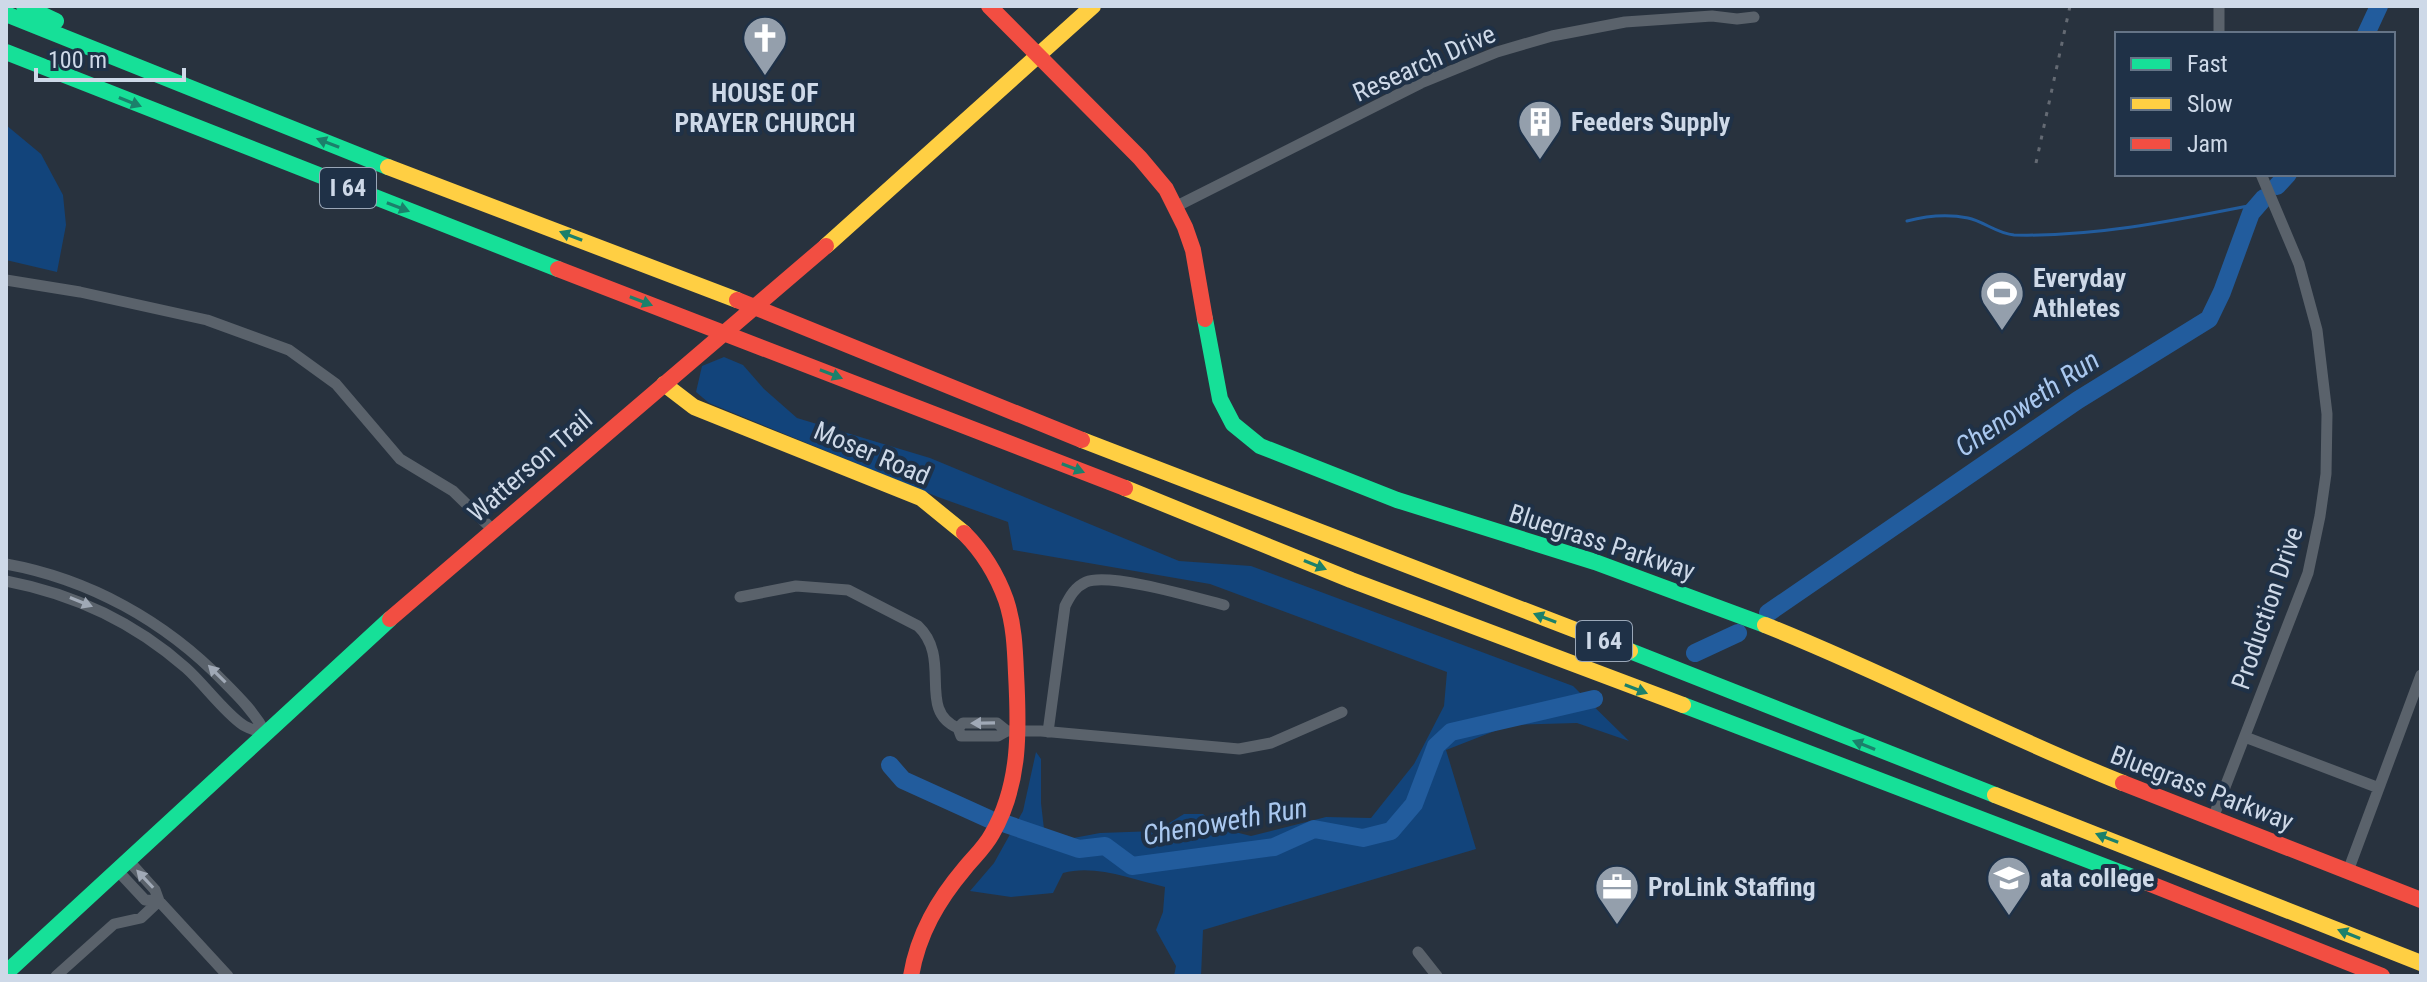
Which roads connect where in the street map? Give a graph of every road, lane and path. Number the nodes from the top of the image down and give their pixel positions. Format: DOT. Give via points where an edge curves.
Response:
graph roads {
  1 [pos="24,6"];
  2 [pos="989,6"];
  3 [pos="1093,6"];
  4 [pos="2219,6"];
  5 [pos="6,14"];
  6 [pos="1754,17"];
  7 [pos="2219,32"];
  8 [pos="6,52"];
  9 [pos="1040,56"];
  10 [pos="292,130"];
  11 [pos="2262,176"];
  12 [pos="1177,206"];
  13 [pos="6,280"];
  14 [pos="664,384"];
  15 [pos="493,530"];
  16 [pos="6,564"];
  17 [pos="6,581"];
  18 [pos="740,597"];
  19 [pos="1224,605"];
  20 [pos="2421,675"];
  21 [pos="1342,712"];
  22 [pos="1013,731"];
  23 [pos="1048,732"];
  24 [pos="266,734"];
  25 [pos="2245,737"];
  26 [pos="2379,788"];
  27 [pos="2213,818"];
  28 [pos="122,865"];
  29 [pos="2348,871"];
  30 [pos="2421,900"];
  31 [pos="159,901"];
  32 [pos="1418,952"];
  33 [pos="2421,963"];
  34 [pos="6,973"];
  35 [pos="56,976"];
  36 [pos="228,976"];
  37 [pos="911,976"];
  38 [pos="1437,976"];
  39 [pos="2382,976"];
  1 -- 10 [label="main road"];
  2 -- 9 [label="main road, Bluegrass Parkway"];
  3 -- 9 [label="main road, Watterson Trail"];
  4 -- 7 [label="street"];
  5 -- 10 [label="main road, I 64"];
  6 -- 12 [label="street, Research Drive" via="1625,22 1497,52 1421,83"];
  8 -- 39 [label="main road, I 64, one-way" via="1351,580"];
  9 -- 12 [label="main road, Bluegrass Parkway" via="1154,171"];
  9 -- 14 [label="main road, Watterson Trail"];
  33 -- 10 [label="main road, I 64, one-way"];
  11 -- 25 [label="street, Production Drive" via="2309,296 2324,370 2328,442 2308,573"];
  12 -- 27 [label="main road, Bluegrass Parkway" via="1193,250 1220,399 1233,424 1260,446 1397,500 1726,609 2077,765"];
  13 -- 15 [label="street" via="207,320 289,350 336,384 400,459 453,491"];
  14 -- 15 [label="main road, Watterson Trail"];
  14 -- 22 [label="main road, Moser Road" via="694,407 911,493 957,525 987,562 1012,623"];
  15 -- 24 [label="main road, Watterson Trail"];
  24 -- 16 [label="street, one-way" via="255,714 165,630 85,587"];
  17 -- 24 [label="street, one-way" via="60,593 129,626 189,670 241,724"];
  18 -- 22 [label="street" via="796,586 848,590 927,635 936,659 937,709 945,723 958,728 963,723 997,723"];
  19 -- 23 [label="street" via="1134,583 1083,583 1065,606"];
  20 -- 26 [label="street"];
  21 -- 23 [label="street" via="1271,743 1239,749"];
  22 -- 23 [label="street"];
  22 -- 37 [label="main road, Moser Road" via="1013,775 995,830 929,917"];
  24 -- 28 [label="main road, Watterson Trail"];
  25 -- 26 [label="street"];
  25 -- 27 [label="street, Production Drive"];
  26 -- 29 [label="street"];
  27 -- 29 [label="main road, Bluegrass Parkway"];
  28 -- 31 [label="street" via="155,890"];
  28 -- 34 [label="main road, Watterson Trail"];
  29 -- 30 [label="main road, Bluegrass Parkway"];
  31 -- 35 [label="street" via="141,918 114,924"];
  31 -- 36 [label="street"];
  32 -- 38 [label="street"];
}
